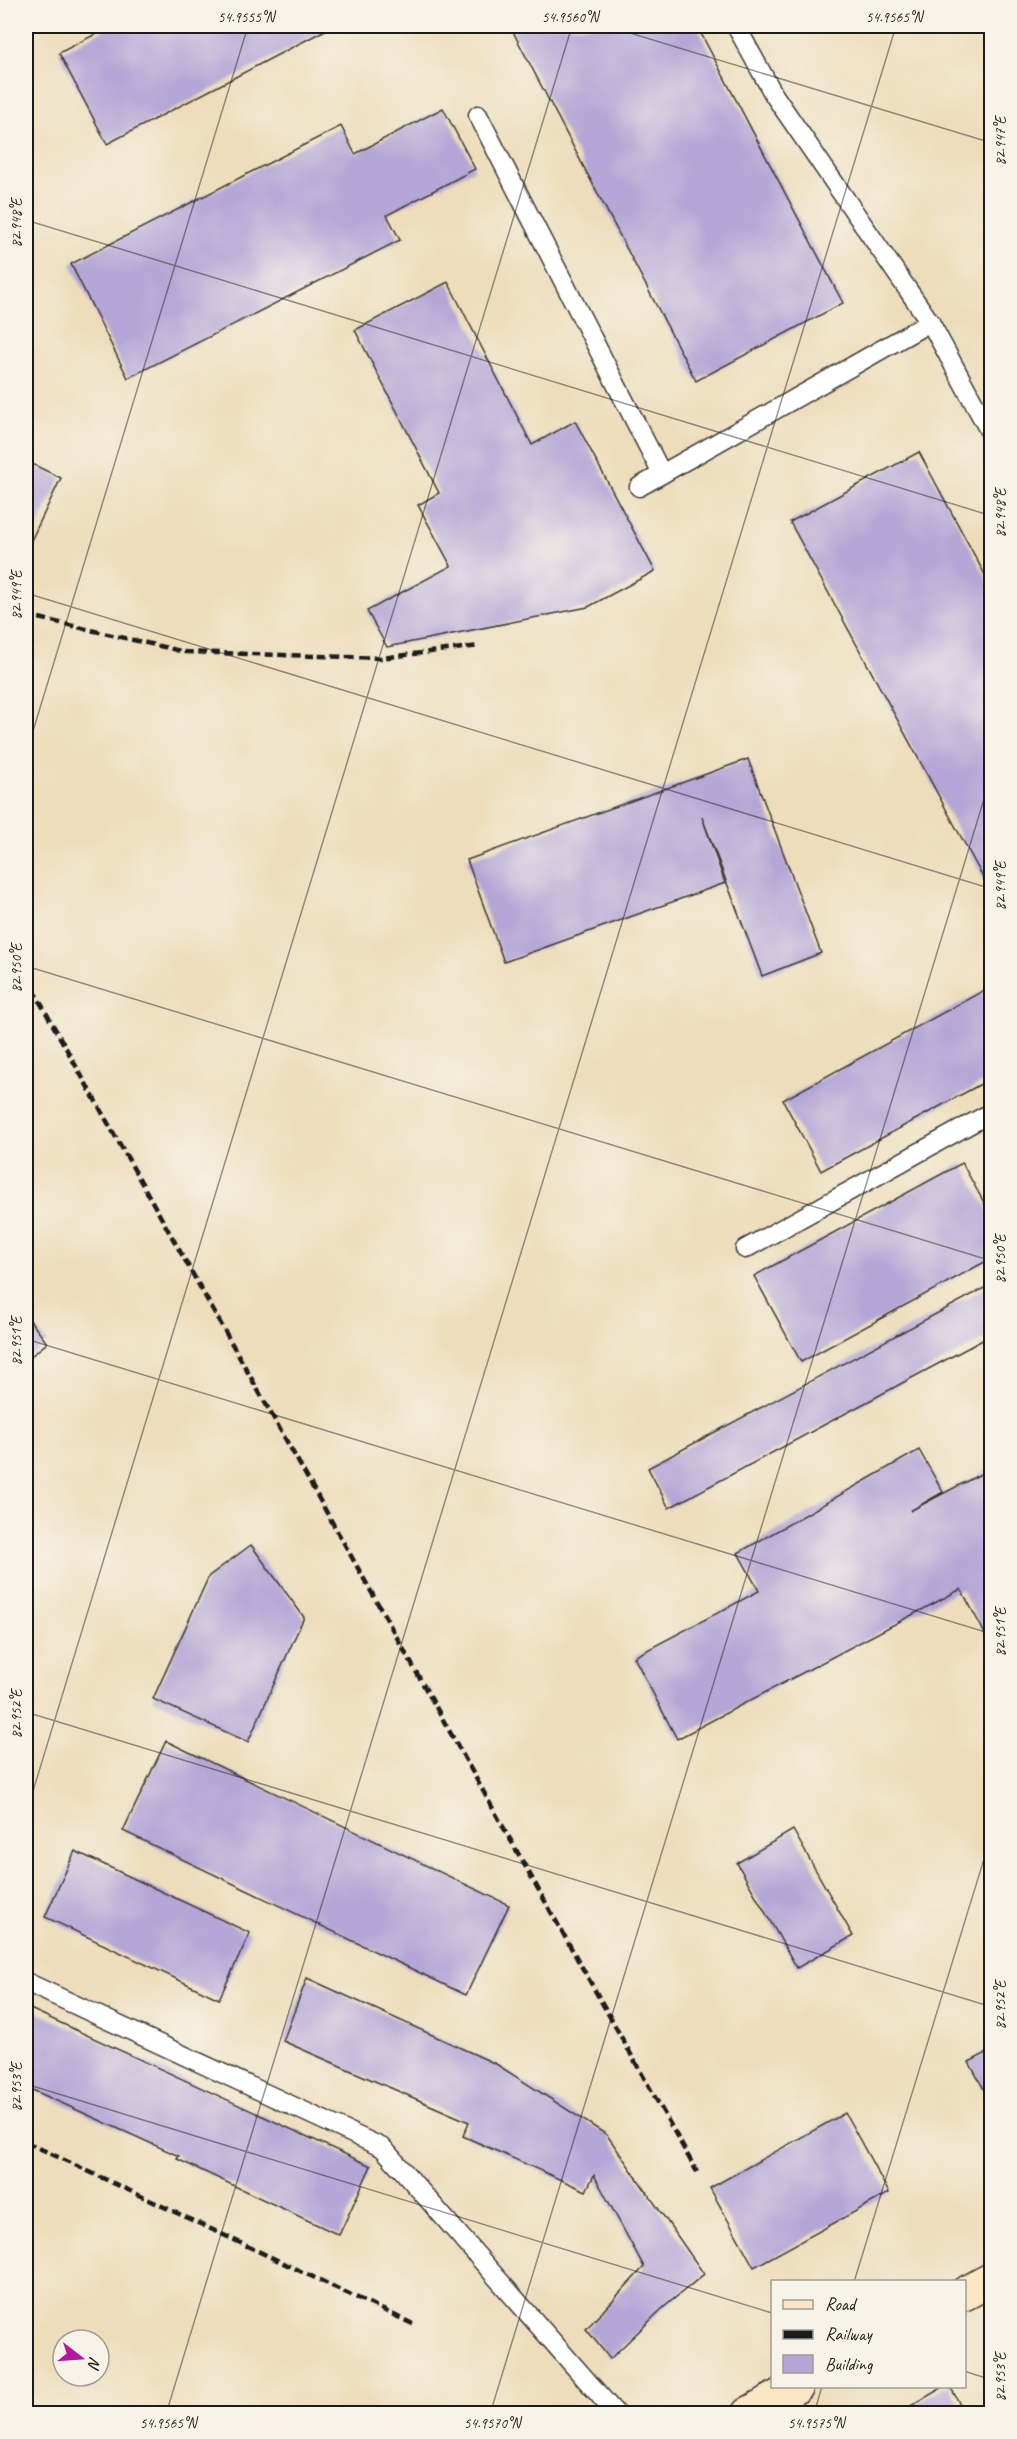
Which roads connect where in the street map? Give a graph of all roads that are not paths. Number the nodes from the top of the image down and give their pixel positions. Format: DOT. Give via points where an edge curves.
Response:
graph roads {
  1 [pos="736,26"];
  2 [pos="478,115"];
  3 [pos="930,322"];
  4 [pos="992,436"];
  5 [pos="662,474"];
  6 [pos="639,487"];
  7 [pos="992,1112"];
  8 [pos="745,1249"];
  9 [pos="26,1982"];
  10 [pos="992,2279"];
  11 [pos="966,2293"];
  12 [pos="794,2388"];
  13 [pos="616,2414"];
  14 [pos="748,2414"];
  1 -- 3 [label="lane" via="774,95"];
  2 -- 5 [label="lane"];
  3 -- 4 [label="lane"];
  3 -- 5 [label="lane"];
  5 -- 6 [label="lane"];
  7 -- 8 [label="lane"];
  9 -- 13 [label="lane" via="383,2148"];
  10 -- 11 [label="main road"];
  12 -- 14 [label="main road"];
}
